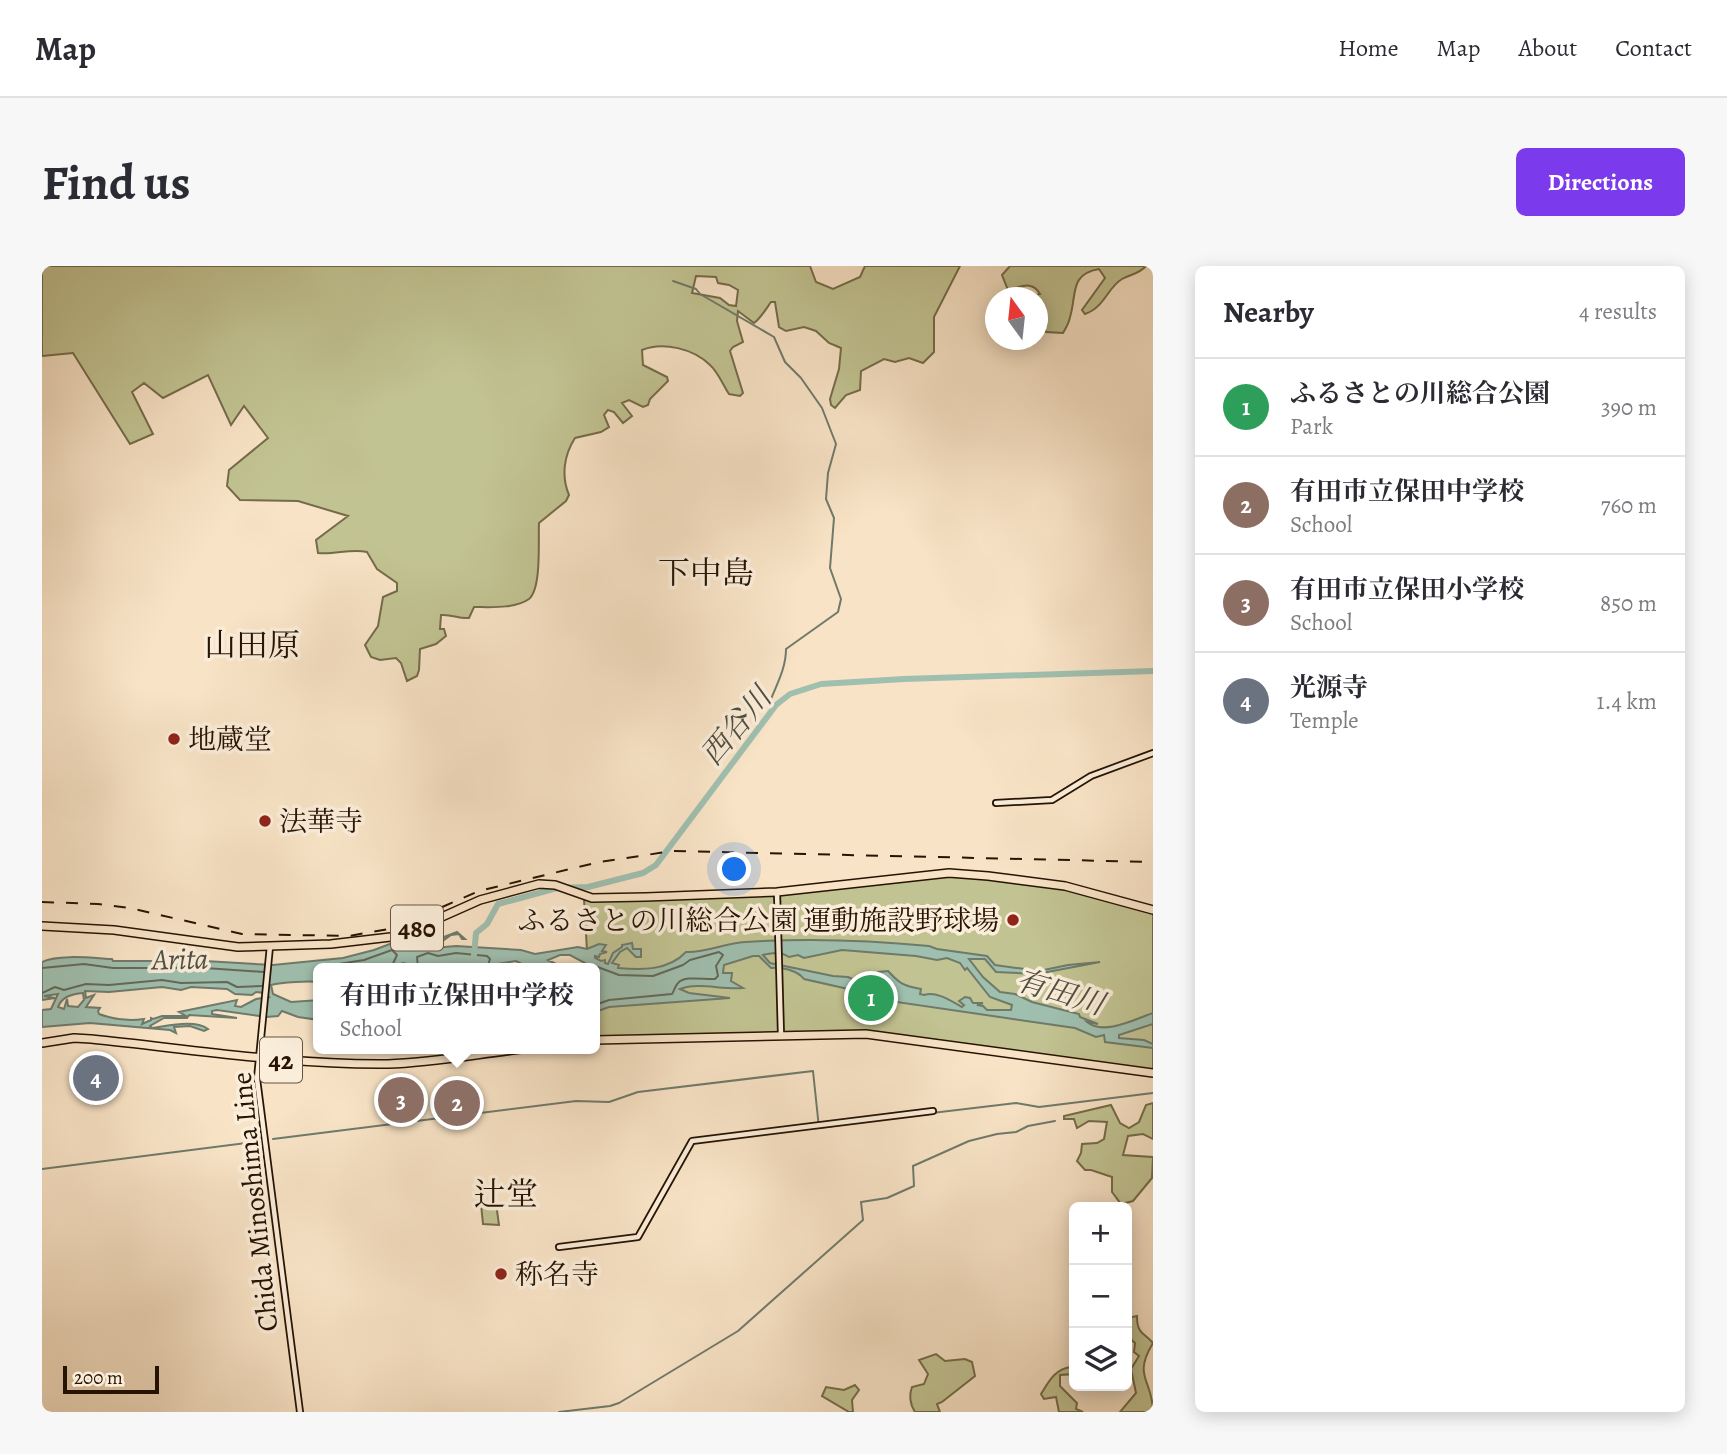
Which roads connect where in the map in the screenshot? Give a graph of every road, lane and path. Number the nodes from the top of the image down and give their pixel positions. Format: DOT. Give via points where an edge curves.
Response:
graph roads {
  1 [pos="1153,753"];
  2 [pos="996,803"];
  3 [pos="777,894"];
  4 [pos="1153,910"];
  5 [pos="42,926"];
  6 [pos="270,947"];
  7 [pos="781,1033"];
  8 [pos="600,1040"];
  9 [pos="42,1043"];
  10 [pos="477,1054"];
  11 [pos="259,1056"];
  12 [pos="1153,1073"];
  13 [pos="933,1111"];
  14 [pos="559,1247"];
  15 [pos="300,1412"];
  1 -- 2 [label="street" via="1097,773 1052,800"];
  3 -- 4 [label="highway, 480" via="964,874 1065,886"];
  3 -- 6 [label="highway, 480" via="598,898 535,884 495,895 395,936"];
  3 -- 7 [label="street"];
  5 -- 6 [label="highway, 480"];
  6 -- 11 [label="street, Chida Minoshima Line"];
  7 -- 8 [label="highway"];
  7 -- 12 [label="highway" via="890,1037"];
  9 -- 11 [label="highway, 42" via="91,1039"];
  10 -- 11 [label="highway, 42" via="390,1064"];
  11 -- 15 [label="street, Chida Minoshima Line" via="257,1079"];
  13 -- 14 [label="street" via="692,1140 638,1237"];
}
